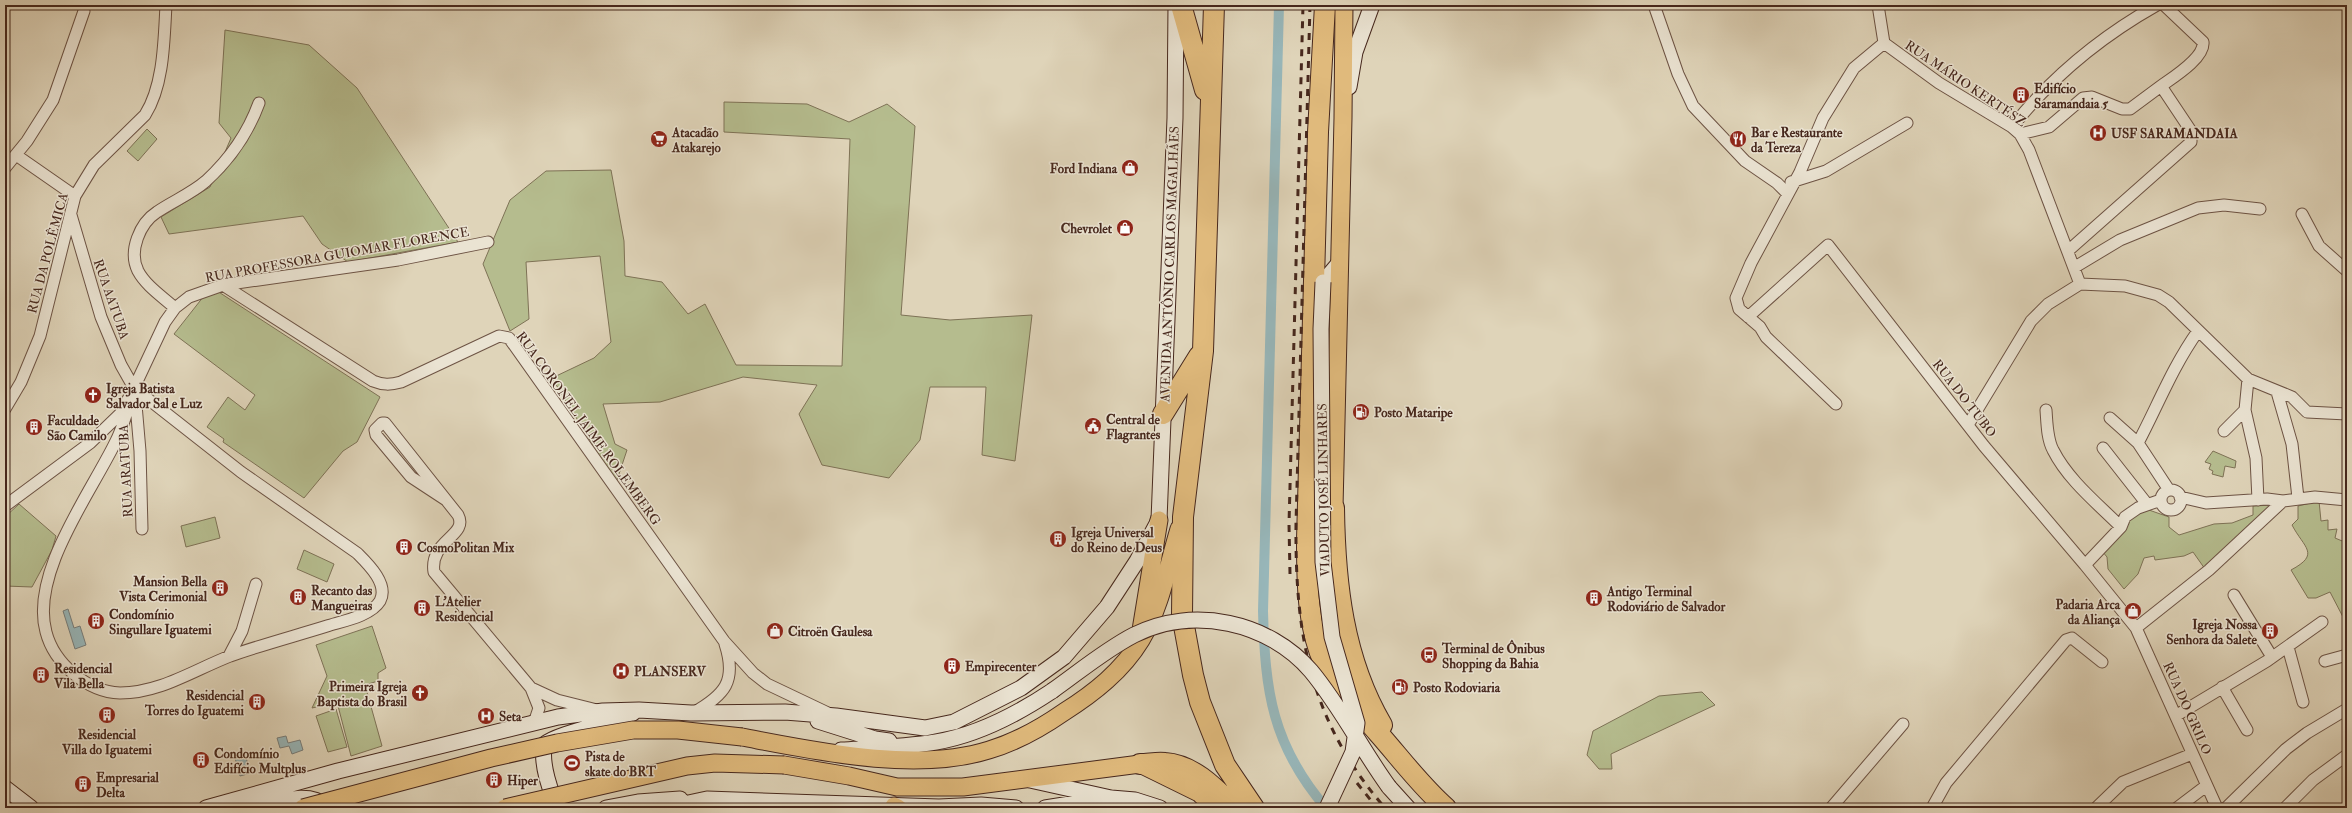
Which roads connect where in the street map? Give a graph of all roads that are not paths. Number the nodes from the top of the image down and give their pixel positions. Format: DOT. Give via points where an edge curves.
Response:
graph roads {
  1 [pos="166,5"];
  2 [pos="1176,5"];
  3 [pos="1181,5"];
  4 [pos="1214,5"];
  5 [pos="1325,5"];
  6 [pos="1344,5"];
  7 [pos="1372,5"];
  8 [pos="1654,5"];
  9 [pos="1878,5"];
  10 [pos="2157,5"];
  11 [pos="2164,5"];
  12 [pos="84,11"];
  13 [pos="1884,43"];
  14 [pos="2161,86"];
  15 [pos="259,103"];
  16 [pos="1211,117"];
  17 [pos="1344,118"];
  18 [pos="1907,123"];
  19 [pos="2016,130"];
  20 [pos="16,155"];
  21 [pos="5,168"];
  22 [pos="1795,181"];
  23 [pos="1777,183"];
  24 [pos="1788,194"];
  25 [pos="74,196"];
  26 [pos="2260,209"];
  27 [pos="2302,214"];
  28 [pos="71,215"];
  29 [pos="488,242"];
  30 [pos="2069,250"];
  31 [pos="1315,253"];
  32 [pos="1340,262"];
  33 [pos="2075,267"];
  34 [pos="2347,271"];
  35 [pos="1323,282"];
  36 [pos="2080,284"];
  37 [pos="223,285"];
  38 [pos="175,308"];
  39 [pos="1748,316"];
  40 [pos="2198,331"];
  41 [pos="1203,351"];
  42 [pos="2248,379"];
  43 [pos="134,388"];
  44 [pos="2277,392"];
  45 [pos="1836,404"];
  46 [pos="5,409"];
  47 [pos="2046,410"];
  48 [pos="2244,410"];
  49 [pos="1163,414"];
  50 [pos="2347,414"];
  51 [pos="2110,418"];
  52 [pos="1968,426"];
  53 [pos="2224,431"];
  54 [pos="2138,443"];
  55 [pos="2103,448"];
  56 [pos="2169,490"];
  57 [pos="2298,498"];
  58 [pos="446,500"];
  59 [pos="2161,500"];
  60 [pos="2258,500"];
  61 [pos="2347,500"];
  62 [pos="2283,501"];
  63 [pos="2179,502"];
  64 [pos="2146,504"];
  65 [pos="5,506"];
  66 [pos="1334,508"];
  67 [pos="1182,517"];
  68 [pos="1159,520"];
  69 [pos="2121,527"];
  70 [pos="142,530"];
  71 [pos="2085,565"];
  72 [pos="256,584"];
  73 [pos="2234,595"];
  74 [pos="2322,622"];
  75 [pos="2136,628"];
  76 [pos="1141,639"];
  77 [pos="724,642"];
  78 [pos="2288,647"];
  79 [pos="2347,655"];
  80 [pos="230,656"];
  81 [pos="2272,657"];
  82 [pos="2102,662"];
  83 [pos="2325,662"];
  84 [pos="531,688"];
  85 [pos="2222,688"];
  86 [pos="2303,702"];
  87 [pos="2347,708"];
  88 [pos="639,710"];
  89 [pos="603,711"];
  90 [pos="785,712"];
  91 [pos="691,714"];
  92 [pos="2177,715"];
  93 [pos="836,716"];
  94 [pos="534,723"];
  95 [pos="1903,724"];
  96 [pos="2247,730"];
  97 [pos="912,745"];
  98 [pos="818,751"];
  99 [pos="2192,754"];
  100 [pos="2347,755"];
  101 [pos="1140,764"];
  102 [pos="1415,775"];
  103 [pos="1028,780"];
  104 [pos="2206,786"];
  105 [pos="5,788"];
  106 [pos="1111,798"];
  107 [pos="707,799"];
  108 [pos="212,806"];
  109 [pos="896,807"];
  110 [pos="2096,807"];
  111 [pos="31,808"];
  112 [pos="303,808"];
  113 [pos="327,808"];
  114 [pos="505,808"];
  115 [pos="561,808"];
  116 [pos="606,808"];
  117 [pos="665,808"];
  118 [pos="1016,808"];
  119 [pos="1045,808"];
  120 [pos="1160,808"];
  121 [pos="1215,808"];
  122 [pos="1235,808"];
  123 [pos="1254,808"];
  124 [pos="1327,808"];
  125 [pos="1408,808"];
  126 [pos="1446,808"];
  127 [pos="1831,808"];
  128 [pos="1932,808"];
  129 [pos="2176,808"];
  130 [pos="2217,808"];
  131 [pos="2226,808"];
  132 [pos="2285,808"];
  1 -- 25 [label="street, RUA DA POLÊMICA" via="159,78 151,105 145,115 94,165"];
  2 -- 49 [label="main road, AVENIDA ANTÔNIO CARLOS MAGALHÃES" via="1175,118"];
  3 -- 16 [label="highway"];
  4 -- 16 [label="highway"];
  5 -- 31 [label="highway"];
  6 -- 17 [label="main road"];
  7 -- 17 [label="main road" via="1355,52"];
  8 -- 23 [label="street" via="1678,74 1693,106 1745,161"];
  9 -- 13 [label="street"];
  10 -- 19 [label="street" via="2065,70 2041,93"];
  11 -- 14 [label="street" via="2202,40 2203,46 2190,64"];
  12 -- 20 [label="street" via="53,100"];
  13 -- 19 [label="street, RUA MÁRIO KERTÉSZ" via="1939,82"];
  13 -- 22 [label="street" via="1863,59 1845,81 1814,136"];
  14 -- 19 [label="street" via="2130,109 2122,109 2092,97 2083,98 2049,127"];
  14 -- 30 [label="street" via="2191,132 2191,142"];
  15 -- 38 [label="street" via="245,133 206,181 147,219 140,230 136,244 138,270 152,288"];
  16 -- 41 [label="highway"];
  17 -- 32 [label="main road"];
  18 -- 22 [label="street" via="1826,171"];
  19 -- 30 [label="street, RUA MÁRIO KERTÉSZ"];
  20 -- 21 [label="street"];
  20 -- 25 [label="street"];
  22 -- 23 [label="street"];
  22 -- 24 [label="street"];
  23 -- 24 [label="street"];
  24 -- 39 [label="street" via="1751,263 1736,298 1739,309"];
  25 -- 28 [label="street, RUA DA POLÊMICA"];
  26 -- 33 [label="street" via="2224,205 2198,208 2120,240"];
  27 -- 34 [label="street" via="2319,246"];
  28 -- 43 [label="street, RUA AATUBA" via="101,317 121,365"];
  28 -- 46 [label="street, RUA DA POLÊMICA" via="33,357 22,382"];
  29 -- 37 [label="street, RUA PROFESSORA GUIOMAR FLORENCE" via="398,260"];
  30 -- 33 [label="street, RUA MÁRIO KERTÉSZ"];
  31 -- 35 [label="main road, VIADUTO JOSÉ LINHARES"];
  31 -- 102 [label="highway" via="1307,578 1315,638 1325,665 1340,689"];
  32 -- 35 [label="main road"];
  32 -- 66 [label="main road"];
  33 -- 36 [label="street, RUA MÁRIO KERTÉSZ"];
  35 -- 124 [label="main road, VIADUTO JOSÉ LINHARES, bridge" via="1323,562 1332,637 1357,723 1353,752"];
  36 -- 40 [label="street" via="2125,286 2158,296 2178,308"];
  36 -- 52 [label="street" via="2048,304 2031,321"];
  37 -- 38 [label="street, RUA PROFESSORA GUIOMAR FLORENCE" via="189,297"];
  37 -- 77 [label="street, RUA CORONEL JAIME ROLEMBERG" via="381,384 401,382 499,336 509,338"];
  38 -- 43 [label="street, RUA PROFESSORA GUIOMAR FLORENCE" via="165,322"];
  39 -- 45 [label="street"];
  39 -- 52 [label="street, RUA DO TUBO" via="1828,245"];
  40 -- 42 [label="street"];
  40 -- 54 [label="street" via="2166,382"];
  41 -- 49 [label="highway"];
  41 -- 67 [label="highway"];
  42 -- 44 [label="street"];
  42 -- 48 [label="street"];
  43 -- 65 [label="street, RUA PROFESSORA GUIOMAR FLORENCE" via="120,414 90,443"];
  43 -- 70 [label="street, RUA ARATUBA" via="140,451"];
  43 -- 80 [label="street" via="116,440 50,570 42,610 46,632 62,664 98,688 118,693 158,687"];
  43 -- 80 [label="street" via="236,468 357,553 368,564 381,585 382,595 379,603 363,613"];
  44 -- 50 [label="street" via="2297,400 2308,412"];
  44 -- 57 [label="street" via="2293,449"];
  47 -- 69 [label="street" via="2050,444 2057,457 2070,475"];
  48 -- 53 [label="street"];
  48 -- 60 [label="street" via="2256,458"];
  49 -- 68 [label="main road, AVENIDA ANTÔNIO CARLOS MAGALHÃES"];
  51 -- 54 [label="street"];
  52 -- 71 [label="street, RUA DO TUBO"];
  54 -- 56 [label="street"];
  55 -- 64 [label="street"];
  56 -- 59 [label="street"];
  56 -- 63 [label="street" via="2176,491"];
  57 -- 61 [label="street"];
  57 -- 62 [label="street"];
  58 -- 58 [label="street" via="385,423 374,430 376,436 411,477"];
  58 -- 84 [label="street" via="461,521 460,527 434,554 434,572"];
  59 -- 63 [label="street" via="2167,510 2173,510"];
  59 -- 64 [label="street"];
  60 -- 62 [label="street"];
  60 -- 63 [label="street"];
  62 -- 75 [label="street" via="2209,570"];
  64 -- 69 [label="street" via="2125,517"];
  66 -- 102 [label="highway" via="1337,575 1344,627 1351,653 1369,701"];
  67 -- 76 [label="main road" via="1157,604"];
  67 -- 123 [label="highway" via="1182,615 1193,676 1200,702 1225,765"];
  68 -- 76 [label="main road" via="1140,622"];
  68 -- 93 [label="main road, AVENIDA ANTÔNIO CARLOS MAGALHÃES" via="1121,586 1089,630 1064,657 1021,688 973,714 941,726 909,727"];
  69 -- 71 [label="street"];
  71 -- 75 [label="street, RUA DO GRILO"];
  72 -- 80 [label="street" via="242,631"];
  73 -- 81 [label="street"];
  74 -- 78 [label="street"];
  75 -- 92 [label="street, RUA DO GRILO"];
  76 -- 98 [label="main road" via="1106,682 1084,700 1029,733 988,751 958,757 903,760"];
  77 -- 91 [label="street, RUA CORONEL JAIME ROLEMBERG" via="730,665 726,685 711,703"];
  77 -- 93 [label="street, RUA CORONEL JAIME ROLEMBERG" via="767,684"];
  78 -- 81 [label="street"];
  78 -- 86 [label="street"];
  79 -- 83 [label="street"];
  81 -- 85 [label="street"];
  82 -- 128 [label="street" via="2072,638 2066,640 1946,783"];
  84 -- 89 [label="street" via="557,700"];
  84 -- 94 [label="street" via="539,708"];
  85 -- 92 [label="street"];
  85 -- 96 [label="street"];
  87 -- 131 [label="street" via="2286,749"];
  88 -- 89 [label="main road, AVENIDA ANTÔNIO CARLOS MAGALHÃES"];
  88 -- 91 [label="main road, AVENIDA ANTÔNIO CARLOS MAGALHÃES"];
  88 -- 115 [label="main road" via="609,723 553,739 545,744 544,758 553,799"];
  89 -- 94 [label="main road, AVENIDA ANTÔNIO CARLOS MAGALHÃES"];
  90 -- 91 [label="main road, AVENIDA ANTÔNIO CARLOS MAGALHÃES"];
  90 -- 93 [label="main road, AVENIDA ANTÔNIO CARLOS MAGALHÃES"];
  90 -- 97 [label="main road" via="875,739"];
  92 -- 99 [label="street, RUA DO GRILO"];
  94 -- 108 [label="main road, AVENIDA ANTÔNIO CARLOS MAGALHÃES" via="338,771"];
  95 -- 127 [label="street"];
  97 -- 98 [label="main road"];
  97 -- 125 [label="main road, bridge" via="936,742 981,730 1015,714 1136,634 1183,621 1220,621 1259,632 1281,645 1310,670 1334,702 1362,749 1389,787"];
  98 -- 112 [label="main road, bridge" via="742,737 678,730 633,730 513,753"];
  99 -- 104 [label="street, RUA DO GRILO"];
  99 -- 110 [label="street" via="2123,782"];
  100 -- 132 [label="street" via="2314,780"];
  101 -- 103 [label="main road"];
  101 -- 121 [label="main road" via="1199,793"];
  101 -- 122 [label="highway" via="1165,763 1194,773 1214,787"];
  102 -- 126 [label="highway"];
  103 -- 106 [label="main road"];
  103 -- 114 [label="main road, bridge" via="963,787 897,787 784,765 715,763 687,766"];
  104 -- 129 [label="street"];
  104 -- 130 [label="street, RUA DO GRILO"];
  105 -- 111 [label="main road"];
  106 -- 119 [label="main road"];
  106 -- 120 [label="main road" via="1135,800"];
  107 -- 109 [label="main road"];
  107 -- 116 [label="main road" via="668,799"];
  107 -- 117 [label="main road"];
  108 -- 113 [label="main road" via="238,808 302,798 319,800"];
  109 -- 118 [label="main road" via="981,805"];
}
